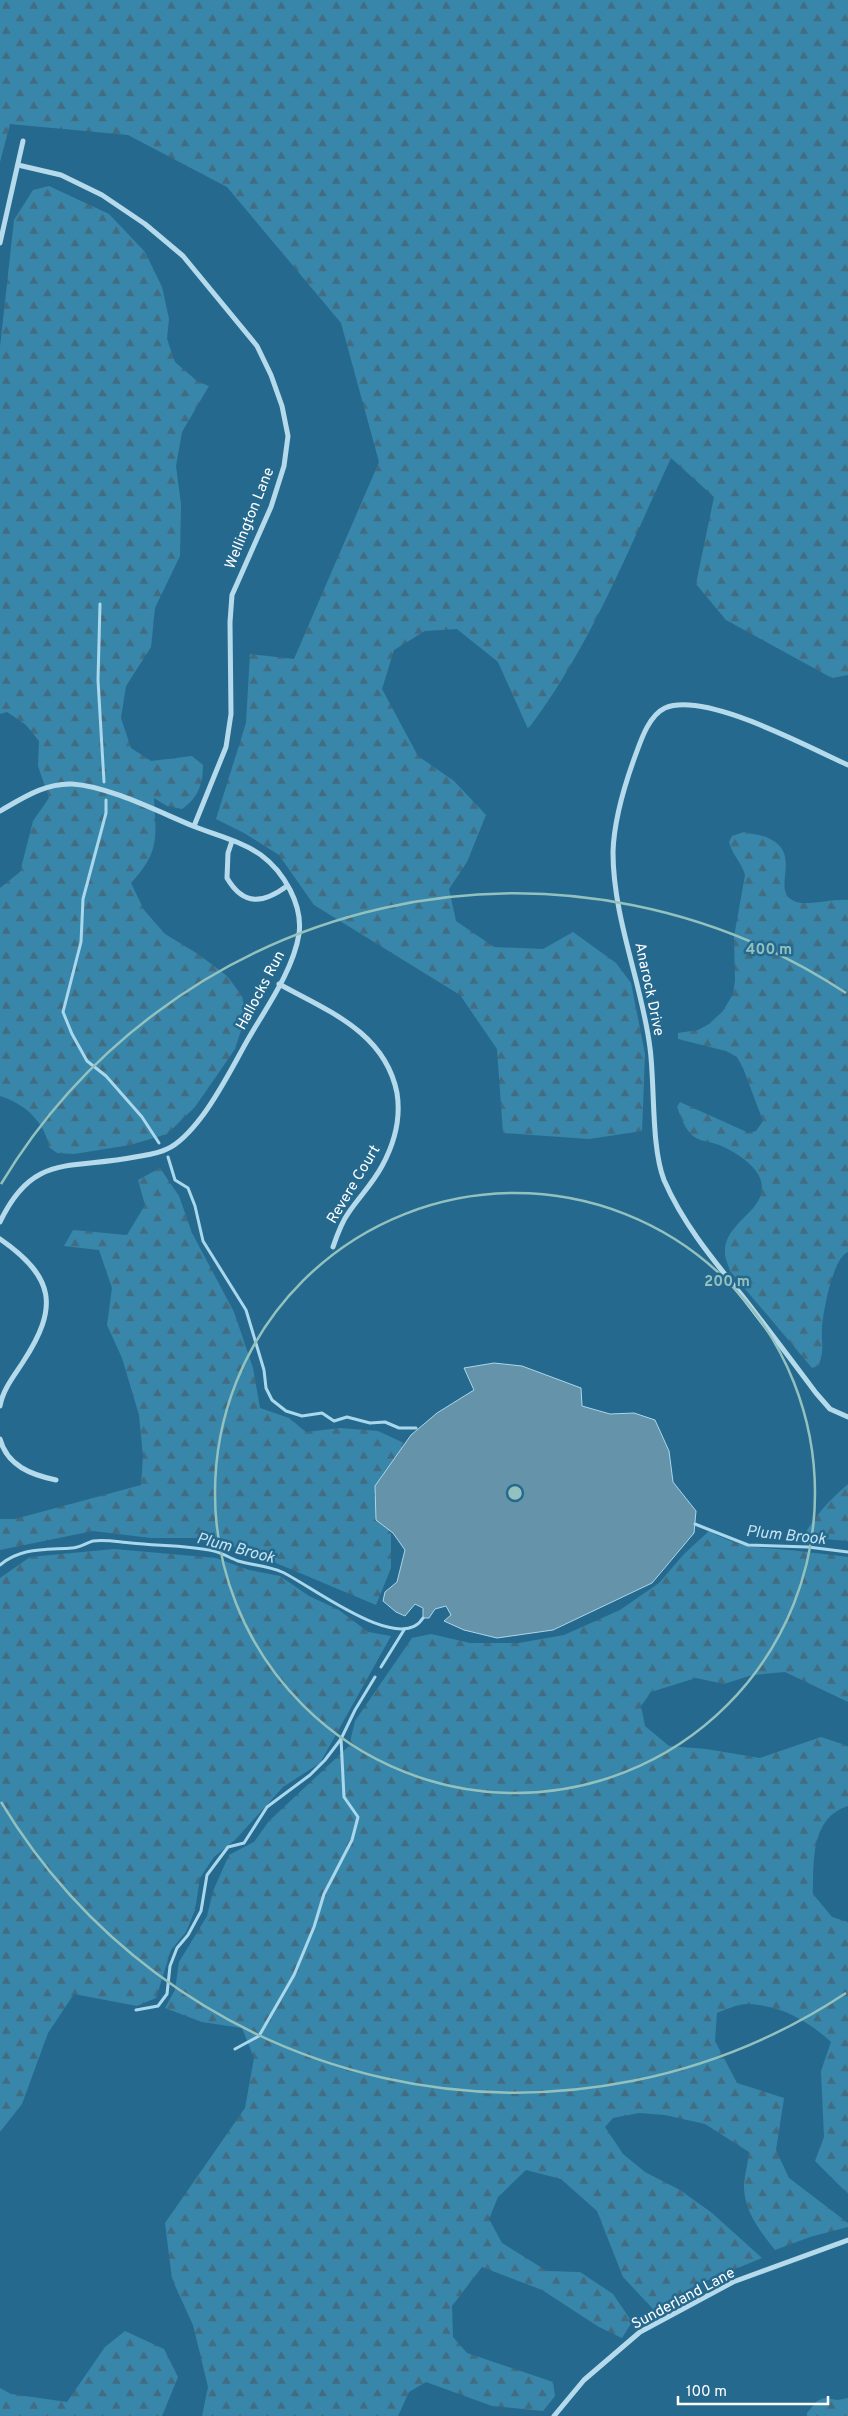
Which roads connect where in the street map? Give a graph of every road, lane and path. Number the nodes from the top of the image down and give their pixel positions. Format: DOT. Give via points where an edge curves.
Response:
graph roads {
  1 [pos="23,141"];
  2 [pos="18,165"];
  3 [pos="0,243"];
  4 [pos="848,765"];
  5 [pos="0,811"];
  6 [pos="194,826"];
  7 [pos="232,841"];
  8 [pos="287,886"];
  9 [pos="279,984"];
  10 [pos="0,1222"];
  11 [pos="0,1239"];
  12 [pos="333,1247"];
  13 [pos="0,1406"];
  14 [pos="848,1417"];
  15 [pos="0,1440"];
  16 [pos="56,1480"];
  17 [pos="848,2240"];
  18 [pos="554,2416"];
  1 -- 2 [label="street"];
  2 -- 3 [label="street"];
  2 -- 6 [label="street, Wellington Lane" via="61,175 102,195 184,256 257,346 282,406 288,436 284,466 232,595 231,714 226,747"];
  4 -- 14 [label="street, Anarock Drive" via="716,709 690,704 664,709 645,731 634,760 618,812 613,853 618,900 650,1047 657,1143 663,1178 703,1247 816,1393 830,1409"];
  5 -- 6 [label="street, Hallocks Run" via="30,793 53,785 73,784 100,789"];
  6 -- 7 [label="street, Hallocks Run"];
  7 -- 8 [label="street, Hallocks Run" via="271,864"];
  7 -- 8 [label="street" via="227,878 240,894 264,900"];
  8 -- 9 [label="street, Hallocks Run" via="298,908 300,931 296,948"];
  9 -- 10 [label="street, Hallocks Run" via="213,1100 177,1143 146,1155 38,1173 22,1188"];
  9 -- 12 [label="street, Revere Court" via="359,1031 383,1055 390,1068 399,1104 392,1144 376,1177 343,1222"];
  11 -- 13 [label="street" via="34,1270 46,1292 47,1315 33,1347 5,1390"];
  15 -- 16 [label="street" via="14,1463 34,1475"];
  17 -- 18 [label="street, Sunderland Lane" via="733,2282 640,2332 584,2380"];
}
